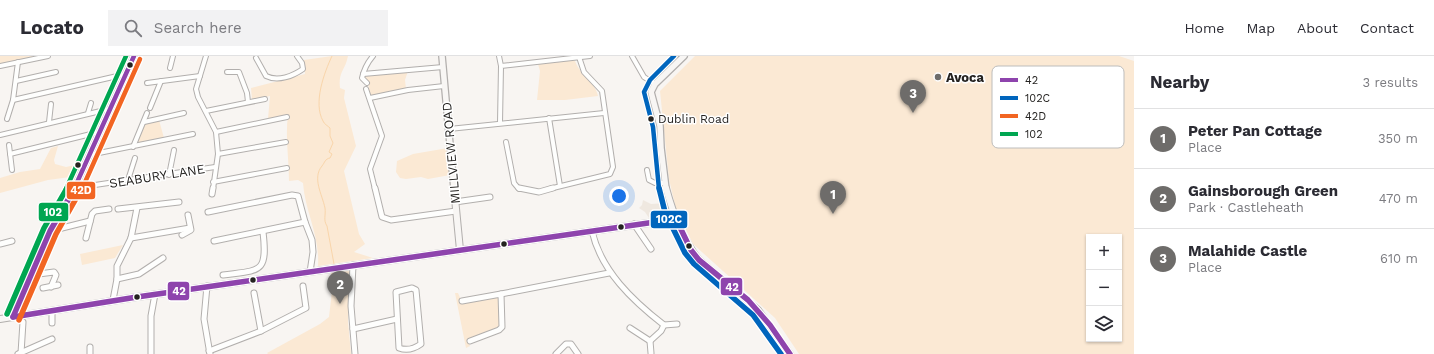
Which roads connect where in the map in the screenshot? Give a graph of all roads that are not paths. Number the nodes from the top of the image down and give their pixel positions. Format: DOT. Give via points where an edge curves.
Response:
graph roads {
  1 [pos="48,56"];
  2 [pos="134,56"];
  3 [pos="173,56"];
  4 [pos="206,56"];
  5 [pos="297,56"];
  6 [pos="373,56"];
  7 [pos="442,56"];
  8 [pos="499,56"];
  9 [pos="590,56"];
  10 [pos="632,56"];
  11 [pos="684,56"];
  12 [pos="579,57"];
  13 [pos="256,58"];
  14 [pos="549,58"];
  15 [pos="18,62"];
  16 [pos="0,66"];
  17 [pos="501,66"];
  18 [pos="170,68"];
  19 [pos="443,68"];
  20 [pos="56,72"];
  21 [pos="227,72"];
  22 [pos="126,74"];
  23 [pos="363,74"];
  24 [pos="200,76"];
  25 [pos="16,81"];
  26 [pos="161,81"];
  27 [pos="147,83"];
  28 [pos="367,83"];
  29 [pos="655,84"];
  30 [pos="444,86"];
  31 [pos="366,89"];
  32 [pos="370,98"];
  33 [pos="265,99"];
  34 [pos="13,100"];
  35 [pos="248,102"];
  36 [pos="91,103"];
  37 [pos="52,104"];
  38 [pos="150,108"];
  39 [pos="109,109"];
  40 [pos="206,111"];
  41 [pos="88,113"];
  42 [pos="147,113"];
  43 [pos="184,113"];
  44 [pos="604,113"];
  45 [pos="287,117"];
  46 [pos="549,118"];
  47 [pos="7,119"];
  48 [pos="49,122"];
  49 [pos="144,122"];
  50 [pos="500,123"];
  51 [pos="448,129"];
  52 [pos="99,132"];
  53 [pos="216,132"];
  54 [pos="193,134"];
  55 [pos="0,135"];
  56 [pos="286,142"];
  57 [pos="506,142"];
  58 [pos="9,145"];
  59 [pos="133,148"];
  60 [pos="174,150"];
  61 [pos="10,154"];
  62 [pos="218,154"];
  63 [pos="89,155"];
  64 [pos="135,158"];
  65 [pos="215,167"];
  66 [pos="287,168"];
  67 [pos="12,170"];
  68 [pos="647,170"];
  69 [pos="169,175"];
  70 [pos="128,180"];
  71 [pos="213,182"];
  72 [pos="666,183"];
  73 [pos="560,186"];
  74 [pos="75,188"];
  75 [pos="212,194"];
  76 [pos="490,197"];
  77 [pos="179,202"];
  78 [pos="455,202"];
  79 [pos="137,208"];
  80 [pos="108,209"];
  81 [pos="118,209"];
  82 [pos="456,211"];
  83 [pos="208,212"];
  84 [pos="188,215"];
  85 [pos="676,219"];
  86 [pos="90,222"];
  87 [pos="305,222"];
  88 [pos="634,224"];
  89 [pos="190,228"];
  90 [pos="50,231"];
  91 [pos="592,231"];
  92 [pos="263,232"];
  93 [pos="182,235"];
  94 [pos="86,238"];
  95 [pos="131,238"];
  96 [pos="12,241"];
  97 [pos="214,241"];
  98 [pos="0,245"];
  99 [pos="651,249"];
  100 [pos="460,250"];
  101 [pos="163,258"];
  102 [pos="353,265"];
  103 [pos="310,272"];
  104 [pos="609,273"];
  105 [pos="31,275"];
  106 [pos="224,275"];
  107 [pos="117,280"];
  108 [pos="58,285"];
  109 [pos="51,286"];
  110 [pos="207,286"];
  111 [pos="303,286"];
  112 [pos="43,288"];
  113 [pos="254,293"];
  114 [pos="155,294"];
  115 [pos="501,294"];
  116 [pos="113,300"];
  117 [pos="462,301"];
  118 [pos="52,311"];
  119 [pos="13,317"];
  120 [pos="0,319"];
  121 [pos="398,320"];
  122 [pos="23,322"];
  123 [pos="52,323"];
  124 [pos="676,324"];
  125 [pos="664,325"];
  126 [pos="630,328"];
  127 [pos="353,329"];
  128 [pos="261,331"];
  129 [pos="52,339"];
  130 [pos="470,341"];
  131 [pos="650,341"];
  132 [pos="90,347"];
  133 [pos="210,352"];
  134 [pos="20,353"];
  135 [pos="651,353"];
  136 [pos="90,354"];
  137 [pos="151,354"];
  138 [pos="355,354"];
  139 [pos="556,354"];
  140 [pos="578,354"];
  141 [pos="790,354"];
  1 -- 15 [label="street"];
  2 -- 22 [label="main road"];
  3 -- 18 [label="street"];
  4 -- 24 [label="street"];
  5 -- 13 [label="street" via="303,70 273,80 264,74"];
  6 -- 23 [label="street" via="365,66"];
  7 -- 19 [label="main road, MILLVIEW ROAD"];
  8 -- 17 [label="street"];
  9 -- 12 [label="street"];
  10 -- 29 [label="street" via="644,77"];
  11 -- 29 [label="main road"];
  12 -- 14 [label="street"];
  12 -- 44 [label="street" via="582,71 602,91"];
  14 -- 17 [label="street"];
  15 -- 16 [label="street"];
  15 -- 25 [label="street"];
  17 -- 50 [label="street"];
  19 -- 23 [label="street"];
  19 -- 30 [label="main road, MILLVIEW ROAD"];
  20 -- 25 [label="street"];
  21 -- 35 [label="street" via="239,72"];
  22 -- 34 [label="street"];
  22 -- 39 [label="main road"];
  23 -- 28 [label="street" via="363,80"];
  24 -- 26 [label="street"];
  24 -- 40 [label="street" via="196,89"];
  25 -- 34 [label="street"];
  26 -- 27 [label="street"];
  26 -- 38 [label="street"];
  29 -- 72 [label="main road" via="651,92 660,126"];
  30 -- 32 [label="street"];
  30 -- 51 [label="main road, MILLVIEW ROAD"];
  31 -- 32 [label="street"];
  32 -- 82 [label="street" via="382,136 370,169 382,217 391,220"];
  33 -- 35 [label="street"];
  34 -- 47 [label="street"];
  35 -- 40 [label="street"];
  36 -- 41 [label="street"];
  37 -- 48 [label="street"];
  39 -- 41 [label="street"];
  39 -- 52 [label="main road"];
  40 -- 53 [label="street"];
  41 -- 48 [label="street"];
  42 -- 49 [label="street"];
  43 -- 49 [label="street"];
  44 -- 46 [label="street"];
  44 -- 73 [label="street" via="612,170 610,174"];
  45 -- 53 [label="street"];
  46 -- 50 [label="street"];
  46 -- 73 [label="street"];
  48 -- 55 [label="street"];
  49 -- 59 [label="street"];
  50 -- 51 [label="street"];
  51 -- 78 [label="main road, MILLVIEW ROAD"];
  52 -- 61 [label="street"];
  52 -- 63 [label="main road"];
  53 -- 62 [label="street"];
  54 -- 59 [label="street"];
  56 -- 62 [label="street"];
  57 -- 73 [label="street" via="516,187 528,192 538,192"];
  58 -- 61 [label="street"];
  59 -- 63 [label="street"];
  60 -- 69 [label="street"];
  61 -- 67 [label="street"];
  62 -- 65 [label="street"];
  63 -- 74 [label="main road"];
  64 -- 70 [label="street"];
  65 -- 69 [label="street, SEABURY LANE"];
  65 -- 71 [label="street"];
  66 -- 71 [label="street"];
  68 -- 72 [label="street" via="649,180"];
  69 -- 70 [label="street, SEABURY LANE"];
  70 -- 74 [label="street, SEABURY LANE"];
  71 -- 75 [label="street"];
  72 -- 85 [label="main road"];
  74 -- 90 [label="main road"];
  76 -- 78 [label="street"];
  77 -- 79 [label="street"];
  78 -- 82 [label="main road, MILLVIEW ROAD"];
  79 -- 81 [label="street"];
  79 -- 95 [label="street"];
  80 -- 86 [label="street" via="92,214"];
  82 -- 100 [label="main road, MILLVIEW ROAD"];
  83 -- 87 [label="street" via="296,196"];
  84 -- 89 [label="street"];
  85 -- 88 [label="main road"];
  85 -- 141 [label="main road" via="691,250 699,260 748,300 770,325"];
  86 -- 90 [label="street"];
  86 -- 94 [label="street"];
  87 -- 92 [label="street"];
  87 -- 103 [label="street" via="313,246"];
  88 -- 91 [label="main road"];
  88 -- 99 [label="street"];
  89 -- 93 [label="street" via="190,232"];
  89 -- 95 [label="street"];
  90 -- 105 [label="main road"];
  91 -- 100 [label="main road"];
  91 -- 104 [label="street" via="596,250"];
  92 -- 97 [label="street"];
  92 -- 106 [label="street" via="266,252 262,267"];
  95 -- 107 [label="street" via="117,266"];
  96 -- 98 [label="street"];
  100 -- 102 [label="main road"];
  101 -- 107 [label="street" via="138,274"];
  102 -- 103 [label="main road"];
  102 -- 127 [label="street"];
  103 -- 110 [label="main road"];
  104 -- 115 [label="street"];
  104 -- 125 [label="street"];
  105 -- 109 [label="street" via="54,272 56,275"];
  105 -- 119 [label="main road"];
  107 -- 116 [label="street"];
  108 -- 109 [label="street"];
  109 -- 112 [label="street"];
  110 -- 114 [label="main road"];
  110 -- 133 [label="street" via="204,319"];
  111 -- 128 [label="street" via="306,308"];
  113 -- 128 [label="street"];
  114 -- 116 [label="main road"];
  114 -- 137 [label="street"];
  115 -- 117 [label="street"];
  115 -- 130 [label="street" via="502,327"];
  116 -- 118 [label="main road"];
  118 -- 119 [label="main road"];
  118 -- 123 [label="street"];
  119 -- 120 [label="main road"];
  121 -- 121 [label="street" via="396,292 414,289 419,346 404,350 400,348"];
  121 -- 127 [label="street"];
  122 -- 134 [label="street"];
  124 -- 125 [label="street"];
  125 -- 131 [label="street"];
  126 -- 131 [label="street"];
  127 -- 138 [label="street"];
  128 -- 133 [label="street"];
  129 -- 134 [label="street"];
  131 -- 135 [label="street"];
  132 -- 136 [label="street"];
  139 -- 140 [label="street" via="566,344 571,344"];
}
